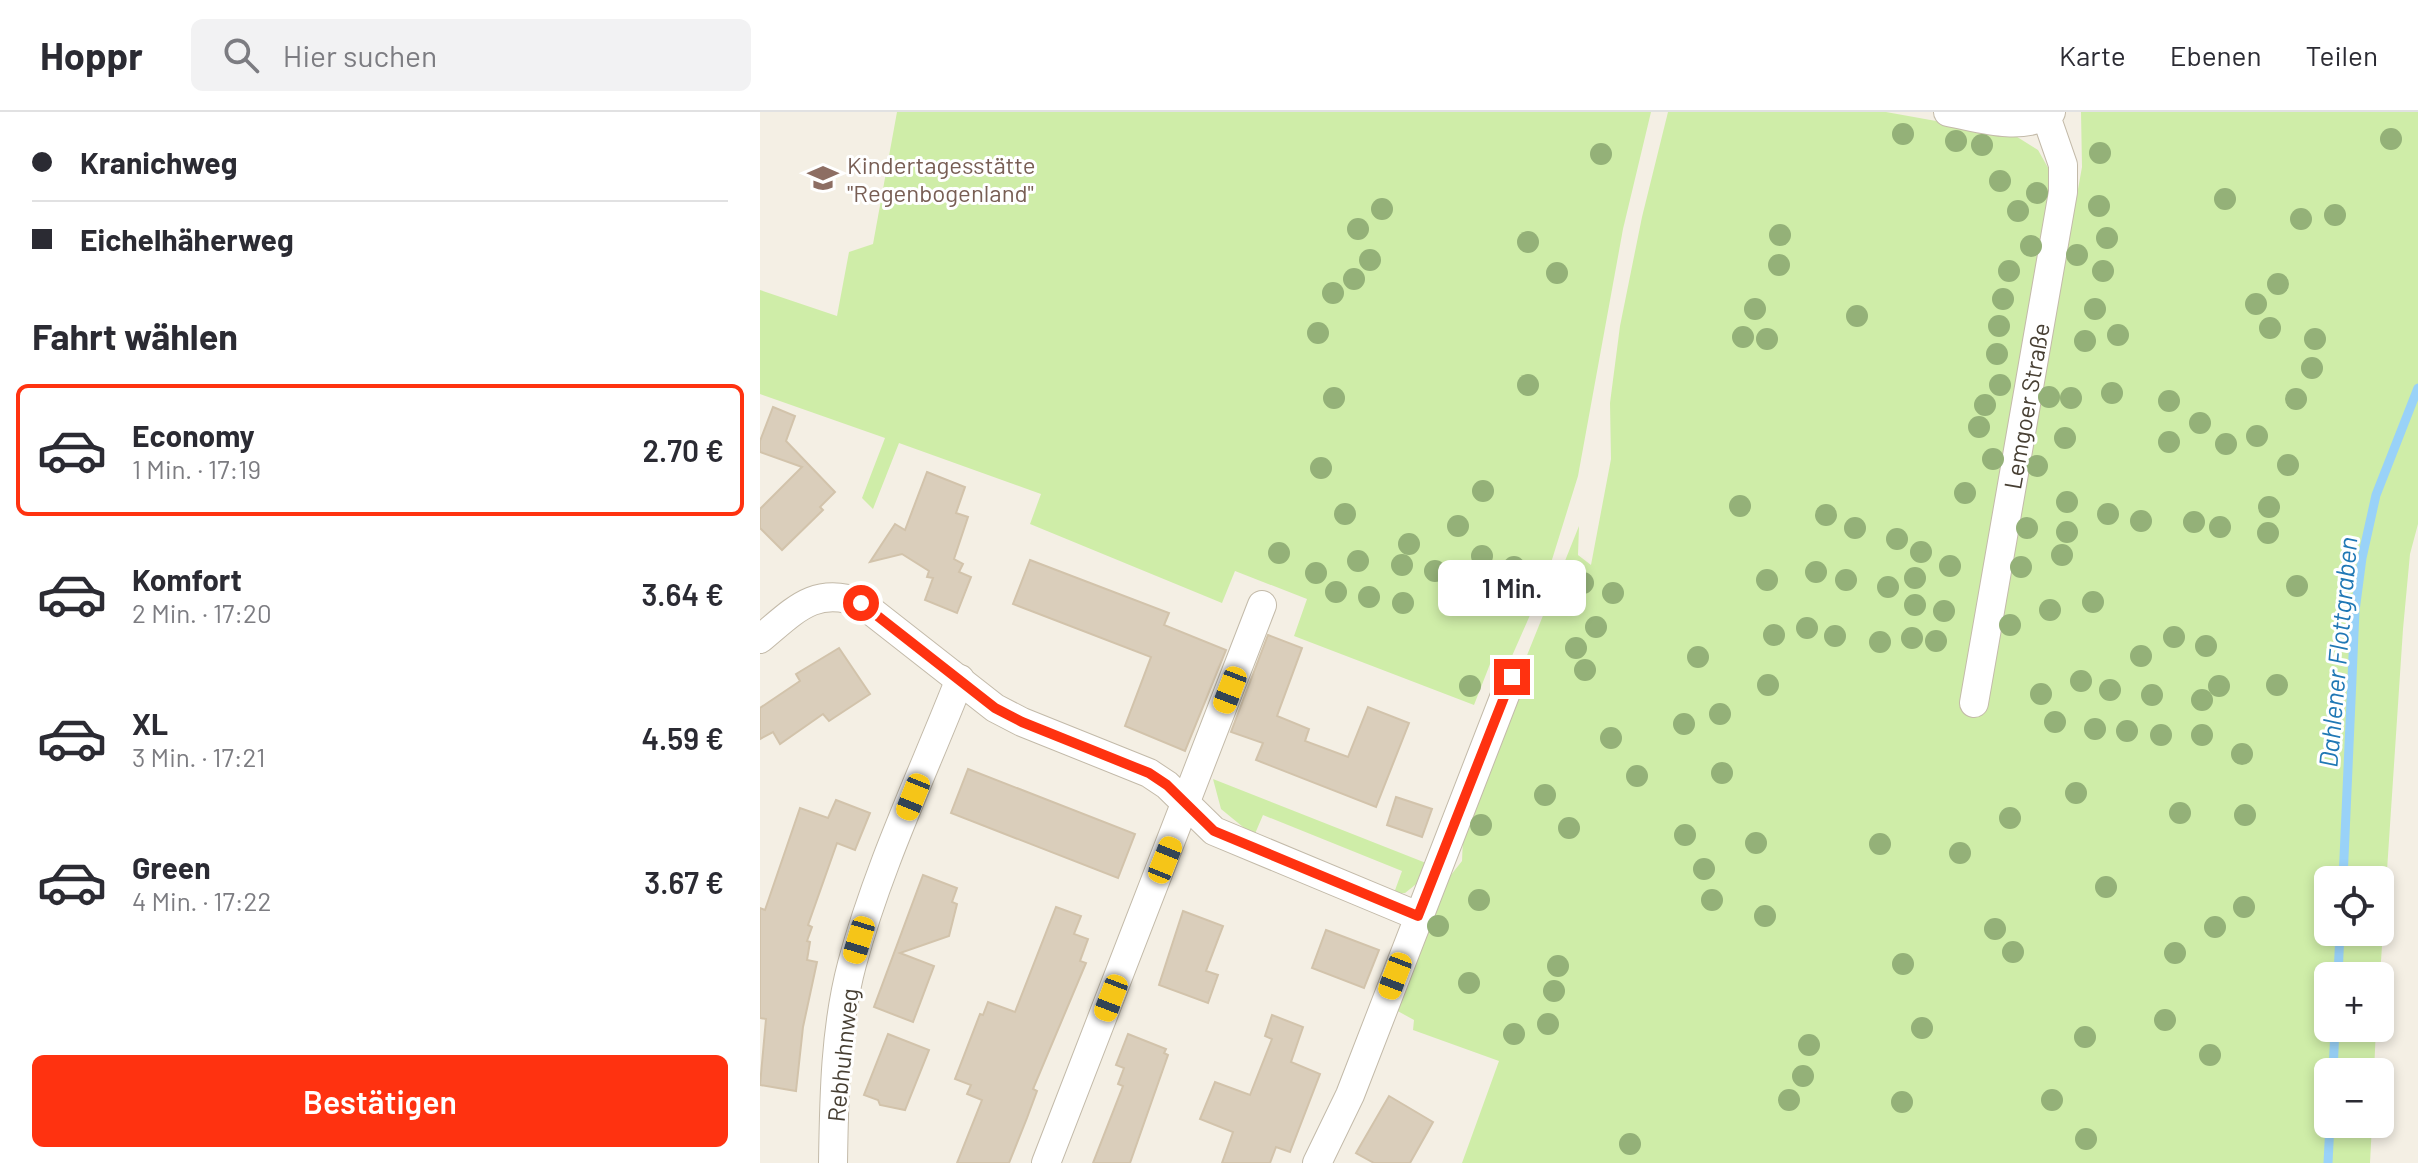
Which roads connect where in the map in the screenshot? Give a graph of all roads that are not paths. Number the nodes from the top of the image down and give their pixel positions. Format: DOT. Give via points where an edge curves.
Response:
graph roads {
  1 [pos="1948,112"];
  2 [pos="2048,114"];
  3 [pos="1262,605"];
  4 [pos="760,639"];
  5 [pos="1512,677"];
  6 [pos="960,679"];
  7 [pos="1974,703"];
  8 [pos="1186,805"];
  9 [pos="1418,916"];
  10 [pos="833,1163"];
  11 [pos="1046,1163"];
  12 [pos="1317,1163"];
  1 -- 2 [label="street" via="2009,123 2029,123"];
  2 -- 7 [label="street, Lemgoer Straße" via="2063,165 2063,192"];
  3 -- 8 [label="street"];
  4 -- 6 [label="street" via="818,597 843,596 861,603"];
  5 -- 9 [label="street"];
  6 -- 8 [label="street" via="1022,722 1149,773"];
  6 -- 10 [label="street, Rebhuhnweg" via="851,966 840,1025"];
  8 -- 9 [label="street" via="1214,831"];
  8 -- 11 [label="street"];
  9 -- 12 [label="street" via="1350,1095"];
}
